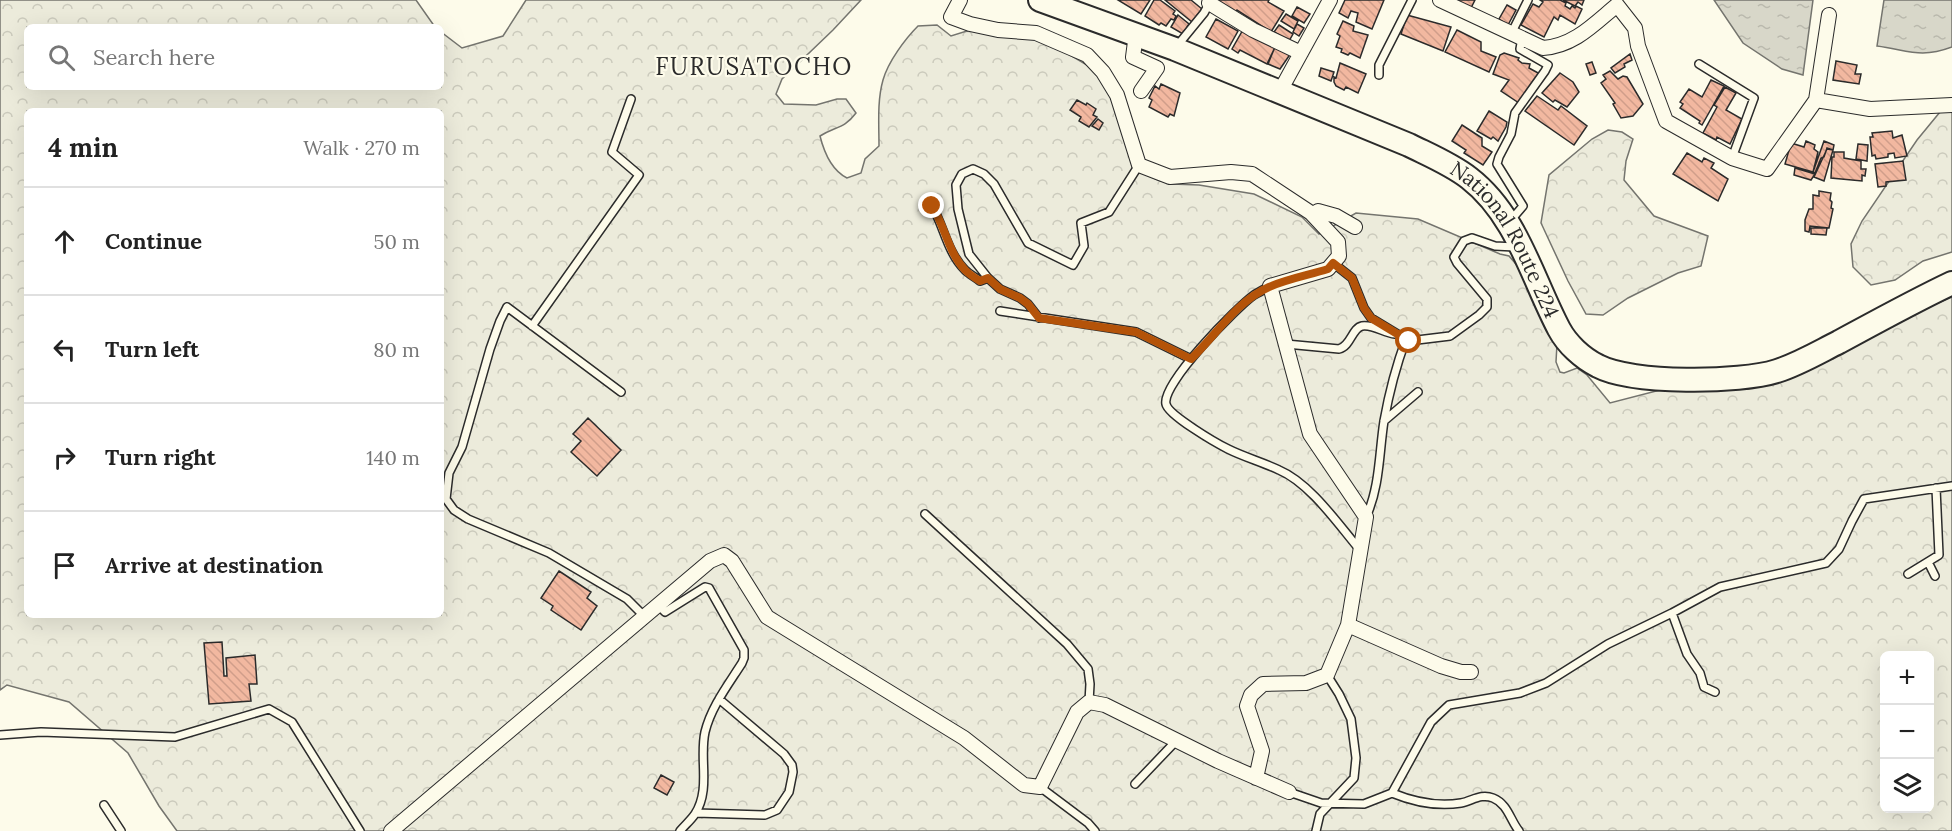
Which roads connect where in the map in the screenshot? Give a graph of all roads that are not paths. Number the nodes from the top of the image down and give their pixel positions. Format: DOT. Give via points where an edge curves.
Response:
graph roads {
  1 [pos="1040,0"];
  2 [pos="1330,0"];
  3 [pos="1412,0"];
  4 [pos="1440,0"];
  5 [pos="1528,0"];
  6 [pos="955,2"];
  7 [pos="1210,2"];
  8 [pos="1069,5"];
  9 [pos="1829,15"];
  10 [pos="1136,34"];
  11 [pos="1517,35"];
  12 [pos="1175,49"];
  13 [pos="1301,53"];
  14 [pos="1699,64"];
  15 [pos="1379,75"];
  16 [pos="1141,91"];
  17 [pos="1279,93"];
  18 [pos="631,99"];
  19 [pos="1816,100"];
  20 [pos="1952,105"];
  21 [pos="1732,158"];
  22 [pos="1139,165"];
  23 [pos="932,206"];
  24 [pos="1313,215"];
  25 [pos="1508,222"];
  26 [pos="1356,227"];
  27 [pos="1521,247"];
  28 [pos="1333,263"];
  29 [pos="988,278"];
  30 [pos="1952,283"];
  31 [pos="1270,286"];
  32 [pos="1000,311"];
  33 [pos="1039,318"];
  34 [pos="532,326"];
  35 [pos="1397,334"];
  36 [pos="1406,339"];
  37 [pos="1286,344"];
  38 [pos="1191,359"];
  39 [pos="621,392"];
  40 [pos="1418,392"];
  41 [pos="1384,421"];
  42 [pos="1952,486"];
  43 [pos="1936,488"];
  44 [pos="925,514"];
  45 [pos="1366,518"];
  46 [pos="1361,551"];
  47 [pos="1928,562"];
  48 [pos="1908,574"];
  49 [pos="1935,576"];
  50 [pos="658,605"];
  51 [pos="1672,613"];
  52 [pos="645,617"];
  53 [pos="1348,625"];
  54 [pos="1471,672"];
  55 [pos="1327,675"];
  56 [pos="1715,692"];
  57 [pos="719,699"];
  58 [pos="1089,702"];
  59 [pos="0,735"];
  60 [pos="1177,740"];
  61 [pos="1256,778"];
  62 [pos="1135,784"];
  63 [pos="1040,787"];
  64 [pos="1289,792"];
  65 [pos="1392,793"];
  66 [pos="1330,803"];
  67 [pos="104,805"];
  68 [pos="696,813"];
  69 [pos="121,831"];
  70 [pos="360,831"];
  71 [pos="391,831"];
  72 [pos="680,831"];
  73 [pos="1095,831"];
  74 [pos="1316,831"];
  75 [pos="1519,831"];
  1 -- 8 [label="highway, National Route 224"];
  2 -- 13 [label="street"];
  3 -- 15 [label="lane" via="1379,65"];
  4 -- 11 [label="street"];
  5 -- 11 [label="lane"];
  6 -- 22 [label="street" via="951,17 998,30 1036,33 1087,55 1117,94"];
  7 -- 12 [label="lane"];
  7 -- 13 [label="street" via="1253,30"];
  8 -- 10 [label="highway, National Route 224"];
  9 -- 19 [label="street"];
  10 -- 12 [label="highway, National Route 224"];
  10 -- 16 [label="street" via="1133,57 1157,68"];
  11 -- 21 [label="street" via="1543,48 1557,47 1582,34 1617,5 1635,28 1666,121"];
  11 -- 25 [label="lane" via="1520,49 1548,65 1515,113 1511,134 1497,164 1523,206"];
  12 -- 17 [label="highway, National Route 224"];
  13 -- 17 [label="street"];
  14 -- 21 [label="lane" via="1754,98"];
  17 -- 25 [label="highway, National Route 224" via="1440,160 1488,195"];
  18 -- 34 [label="lane" via="612,152 639,175"];
  19 -- 20 [label="street" via="1870,109"];
  19 -- 21 [label="street" via="1767,170"];
  22 -- 24 [label="street" via="1170,177 1252,174"];
  22 -- 29 [label="lane" via="1109,212 1081,223 1084,246 1073,265 1028,243 994,184 984,174 973,169 962,174 956,185 958,209 969,254"];
  23 -- 29 [label="lane" via="950,249 965,270 980,281"];
  24 -- 26 [label="street" via="1318,211 1336,216"];
  24 -- 28 [label="street" via="1338,242 1339,256"];
  25 -- 27 [label="highway, National Route 224"];
  27 -- 30 [label="highway, National Route 224" via="1560,331 1581,355 1599,367 1662,379 1752,377 1778,371"];
  27 -- 36 [label="lane" via="1495,246 1472,238 1464,241 1454,257 1487,299 1487,307 1450,336"];
  28 -- 31 [label="street" via="1328,269"];
  28 -- 35 [label="lane" via="1352,278 1371,318"];
  29 -- 33 [label="lane" via="1028,304"];
  31 -- 37 [label="street"];
  31 -- 38 [label="lane" via="1246,302"];
  32 -- 33 [label="lane"];
  33 -- 38 [label="lane" via="1136,332"];
  34 -- 39 [label="lane"];
  34 -- 52 [label="lane" via="507,307 490,348 462,447 449,474 446,499 468,519 549,553 627,599"];
  35 -- 36 [label="lane"];
  35 -- 37 [label="lane" via="1364,326 1358,327 1347,345 1339,349"];
  36 -- 41 [label="lane" via="1395,367"];
  37 -- 45 [label="street" via="1310,434"];
  38 -- 46 [label="lane" via="1166,397 1172,414 1228,449 1303,484"];
  40 -- 41 [label="lane"];
  41 -- 45 [label="lane" via="1374,501"];
  42 -- 43 [label="lane"];
  43 -- 47 [label="lane" via="1939,555"];
  43 -- 51 [label="lane" via="1864,499 1839,549 1826,563 1720,587"];
  44 -- 58 [label="lane" via="1074,652 1088,669"];
  45 -- 46 [label="street"];
  46 -- 53 [label="street"];
  47 -- 48 [label="lane"];
  47 -- 49 [label="lane"];
  50 -- 52 [label="street"];
  50 -- 57 [label="lane" via="665,612 709,588 744,650 742,663"];
  50 -- 63 [label="street" via="710,561 724,555 732,561 767,617 964,738 1024,785"];
  51 -- 56 [label="lane" via="1704,687"];
  51 -- 65 [label="lane" via="1608,644 1546,683 1520,693 1449,705 1431,722"];
  52 -- 71 [label="street"];
  53 -- 54 [label="street" via="1442,666"];
  53 -- 55 [label="street"];
  55 -- 61 [label="street" via="1306,683 1263,684 1251,695 1246,706 1262,751"];
  55 -- 66 [label="lane" via="1351,719 1356,758 1354,778"];
  57 -- 68 [label="lane" via="706,730 703,793"];
  57 -- 68 [label="lane" via="784,754 793,772 789,792 777,810 765,815"];
  58 -- 60 [label="street" via="1105,705"];
  58 -- 63 [label="street" via="1077,712"];
  59 -- 70 [label="lane" via="41,732 175,737 269,709 292,722"];
  60 -- 61 [label="street"];
  60 -- 62 [label="lane"];
  61 -- 64 [label="street"];
  63 -- 73 [label="lane"];
  64 -- 66 [label="lane"];
  65 -- 66 [label="lane" via="1364,804"];
  65 -- 75 [label="lane" via="1411,801 1442,805 1464,803 1479,796 1493,797 1507,809"];
  66 -- 74 [label="lane" via="1320,814"];
  67 -- 69 [label="lane"];
  68 -- 72 [label="lane"];
}
